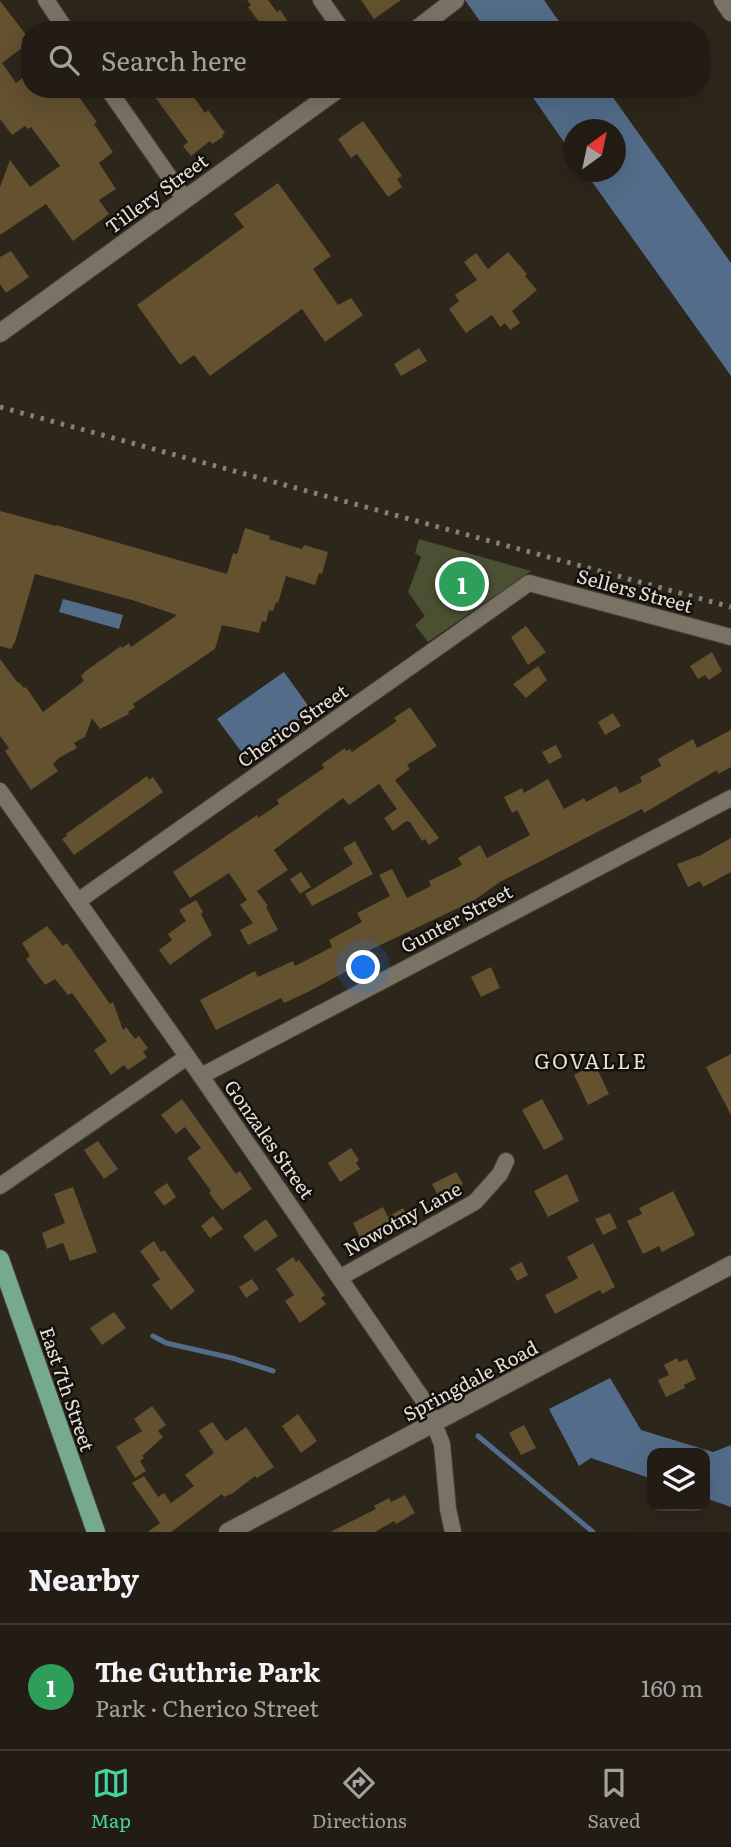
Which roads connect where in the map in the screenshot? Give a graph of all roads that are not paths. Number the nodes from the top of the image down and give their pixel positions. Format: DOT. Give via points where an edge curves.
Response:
graph roads {
  1 [pos="46,0"];
  2 [pos="321,0"];
  3 [pos="723,0"];
  4 [pos="451,3"];
  5 [pos="731,12"];
  6 [pos="60,21"];
  7 [pos="336,21"];
  8 [pos="428,21"];
  9 [pos="114,98"];
  10 [pos="325,98"];
  11 [pos="184,198"];
  12 [pos="0,333"];
  13 [pos="529,583"];
  14 [pos="731,637"];
  15 [pos="0,791"];
  16 [pos="731,797"];
  17 [pos="78,901"];
  18 [pos="187,1057"];
  19 [pos="201,1076"];
  20 [pos="506,1161"];
  21 [pos="0,1186"];
  22 [pos="0,1259"];
  23 [pos="731,1265"];
  24 [pos="341,1277"];
  25 [pos="436,1423"];
  26 [pos="96,1532"];
  27 [pos="228,1532"];
  28 [pos="453,1532"];
  1 -- 6 [label="street"];
  2 -- 7 [label="street"];
  3 -- 5 [label="main road"];
  4 -- 8 [label="main road"];
  9 -- 11 [label="street"];
  10 -- 11 [label="main road, Tillery Street"];
  11 -- 12 [label="main road, Tillery Street"];
  13 -- 14 [label="street, Sellers Street"];
  13 -- 17 [label="street, Cherico Street"];
  15 -- 17 [label="street, Gonzales Street"];
  16 -- 19 [label="street, Gunter Street"];
  17 -- 18 [label="street, Gonzales Street"];
  18 -- 19 [label="street, Gonzales Street"];
  18 -- 21 [label="street"];
  19 -- 24 [label="street, Gonzales Street"];
  20 -- 24 [label="street, Nowotny Lane" via="475,1202"];
  22 -- 26 [label="main road, East 7th Street"];
  23 -- 25 [label="main road, Springdale Road"];
  24 -- 25 [label="street, Gonzales Street"];
  25 -- 27 [label="main road, Springdale Road"];
  25 -- 28 [label="street, Gonzales Street"];
}
